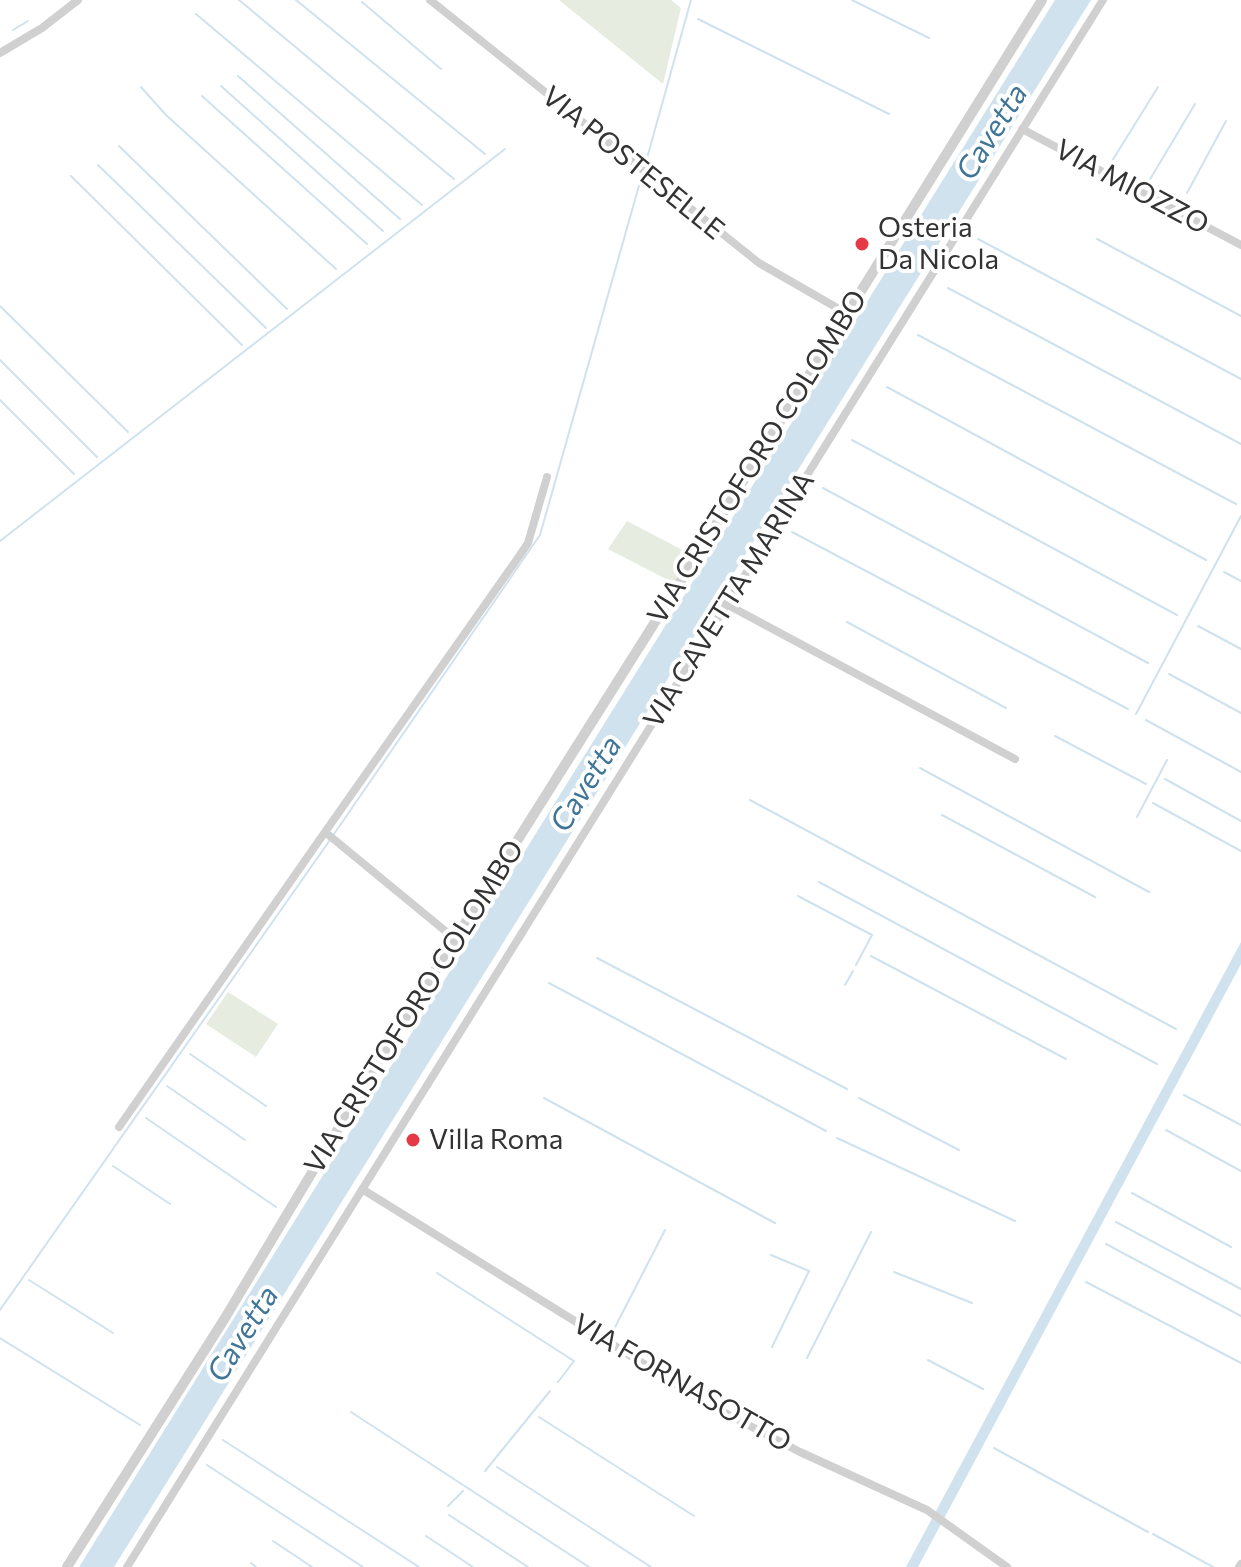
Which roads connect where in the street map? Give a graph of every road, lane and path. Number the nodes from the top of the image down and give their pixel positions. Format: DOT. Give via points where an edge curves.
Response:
graph roads {
  1 [pos="78,0"];
  2 [pos="430,0"];
  3 [pos="1042,0"];
  4 [pos="1103,0"];
  5 [pos="0,53"];
  6 [pos="1022,129"];
  7 [pos="1241,245"];
  8 [pos="846,313"];
  9 [pos="547,477"];
  10 [pos="726,604"];
  11 [pos="1015,759"];
  12 [pos="329,835"];
  13 [pos="455,939"];
  14 [pos="119,1127"];
  15 [pos="362,1189"];
  16 [pos="67,1567"];
  17 [pos="127,1567"];
  18 [pos="1007,1567"];
  1 -- 5 [label="street"];
  2 -- 8 [label="street, VIA POSTESELLE" via="759,263"];
  3 -- 8 [label="street, VIA CRISTOFORO COLOMBO"];
  4 -- 6 [label="street, VIA CAVETTA MARINA"];
  6 -- 7 [label="street, VIA MIOZZO"];
  6 -- 10 [label="street, VIA CAVETTA MARINA"];
  8 -- 13 [label="street, VIA CRISTOFORO COLOMBO"];
  9 -- 12 [label="street" via="528,543"];
  10 -- 11 [label="street"];
  10 -- 15 [label="street, VIA CAVETTA MARINA"];
  12 -- 13 [label="street"];
  12 -- 14 [label="street"];
  13 -- 16 [label="street, VIA CRISTOFORO COLOMBO"];
  15 -- 17 [label="street, VIA CAVETTA MARINA"];
  15 -- 18 [label="street, VIA FORNASOTTO" via="710,1405 928,1511"];
}
